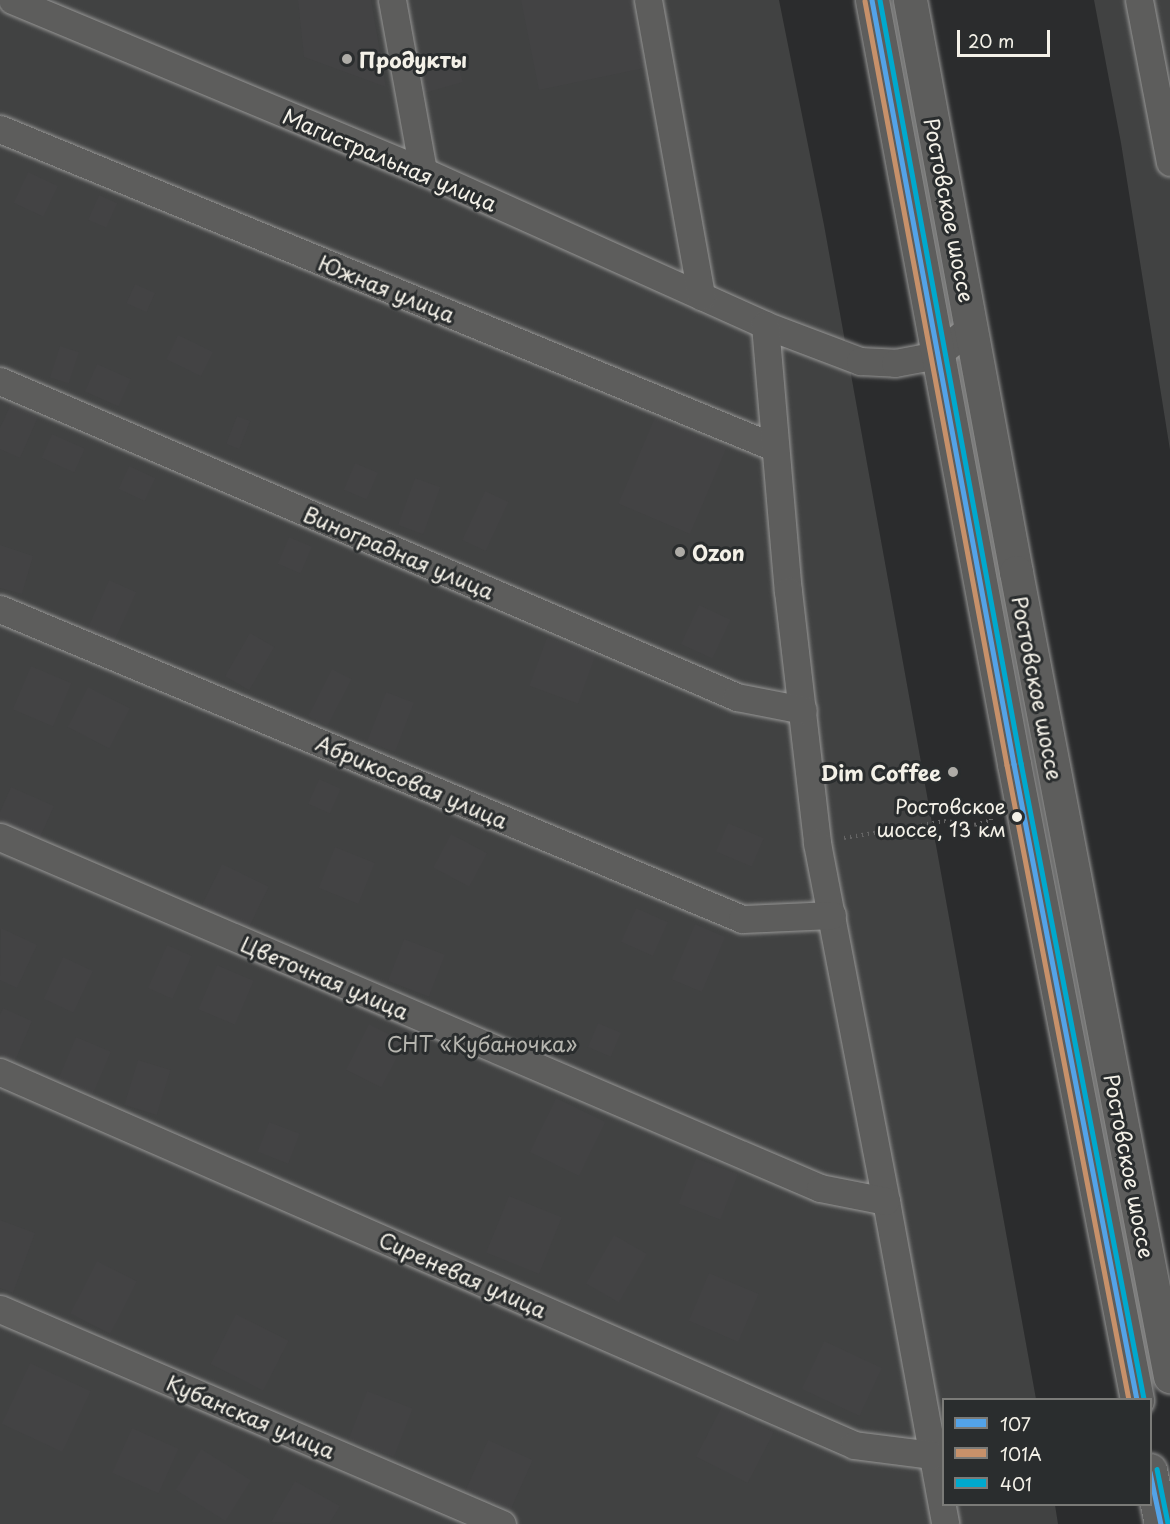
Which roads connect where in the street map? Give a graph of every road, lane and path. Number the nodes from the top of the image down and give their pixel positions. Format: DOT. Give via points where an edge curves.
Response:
graph roads {
  1 [pos="12,0"];
  2 [pos="392,0"];
  3 [pos="648,0"];
  4 [pos="872,0"];
  5 [pos="910,0"];
  6 [pos="1139,0"];
  7 [pos="0,129"];
  8 [pos="1170,162"];
  9 [pos="423,171"];
  10 [pos="701,296"];
  11 [pos="765,325"];
  12 [pos="971,327"];
  13 [pos="937,355"];
  14 [pos="0,381"];
  15 [pos="774,447"];
  16 [pos="0,609"];
  17 [pos="803,710"];
  18 [pos="991,810"];
  19 [pos="0,837"];
  20 [pos="817,843"];
  21 [pos="832,915"];
  22 [pos="0,1072"];
  23 [pos="886,1201"];
  24 [pos="0,1309"];
  25 [pos="1170,1376"];
  26 [pos="1137,1398"];
  27 [pos="932,1455"];
  28 [pos="1152,1480"];
  29 [pos="502,1524"];
  30 [pos="945,1524"];
  31 [pos="1161,1524"];
  1 -- 9 [label="street, Магистральная улица"];
  2 -- 9 [label="street"];
  3 -- 10 [label="street"];
  4 -- 13 [label="highway, Ростовское шоссе"];
  5 -- 12 [label="highway, Ростовское шоссе"];
  6 -- 8 [label="street"];
  7 -- 15 [label="street, Южная улица"];
  9 -- 10 [label="street, Магистральная улица"];
  10 -- 11 [label="street, Магистральная улица"];
  11 -- 13 [label="street, Магистральная улица" via="860,361 895,363"];
  11 -- 15 [label="street"];
  12 -- 13 [label="street"];
  12 -- 25 [label="highway, Ростовское шоссе"];
  13 -- 26 [label="highway, Ростовское шоссе"];
  14 -- 17 [label="street, Виноградная улица" via="738,697"];
  15 -- 17 [label="street"];
  16 -- 21 [label="street, Абрикосовая улица" via="742,919"];
  17 -- 20 [label="street"];
  18 -- 20 [label="path" via="991,820 975,825 944,821"];
  19 -- 23 [label="street, Цветочная улица" via="820,1188"];
  20 -- 21 [label="street"];
  21 -- 23 [label="street"];
  22 -- 27 [label="street, Сиреневая улица" via="854,1445"];
  23 -- 27 [label="street"];
  24 -- 29 [label="street, Кубанская улица"];
  27 -- 30 [label="street"];
  28 -- 31 [label="highway"];
}
